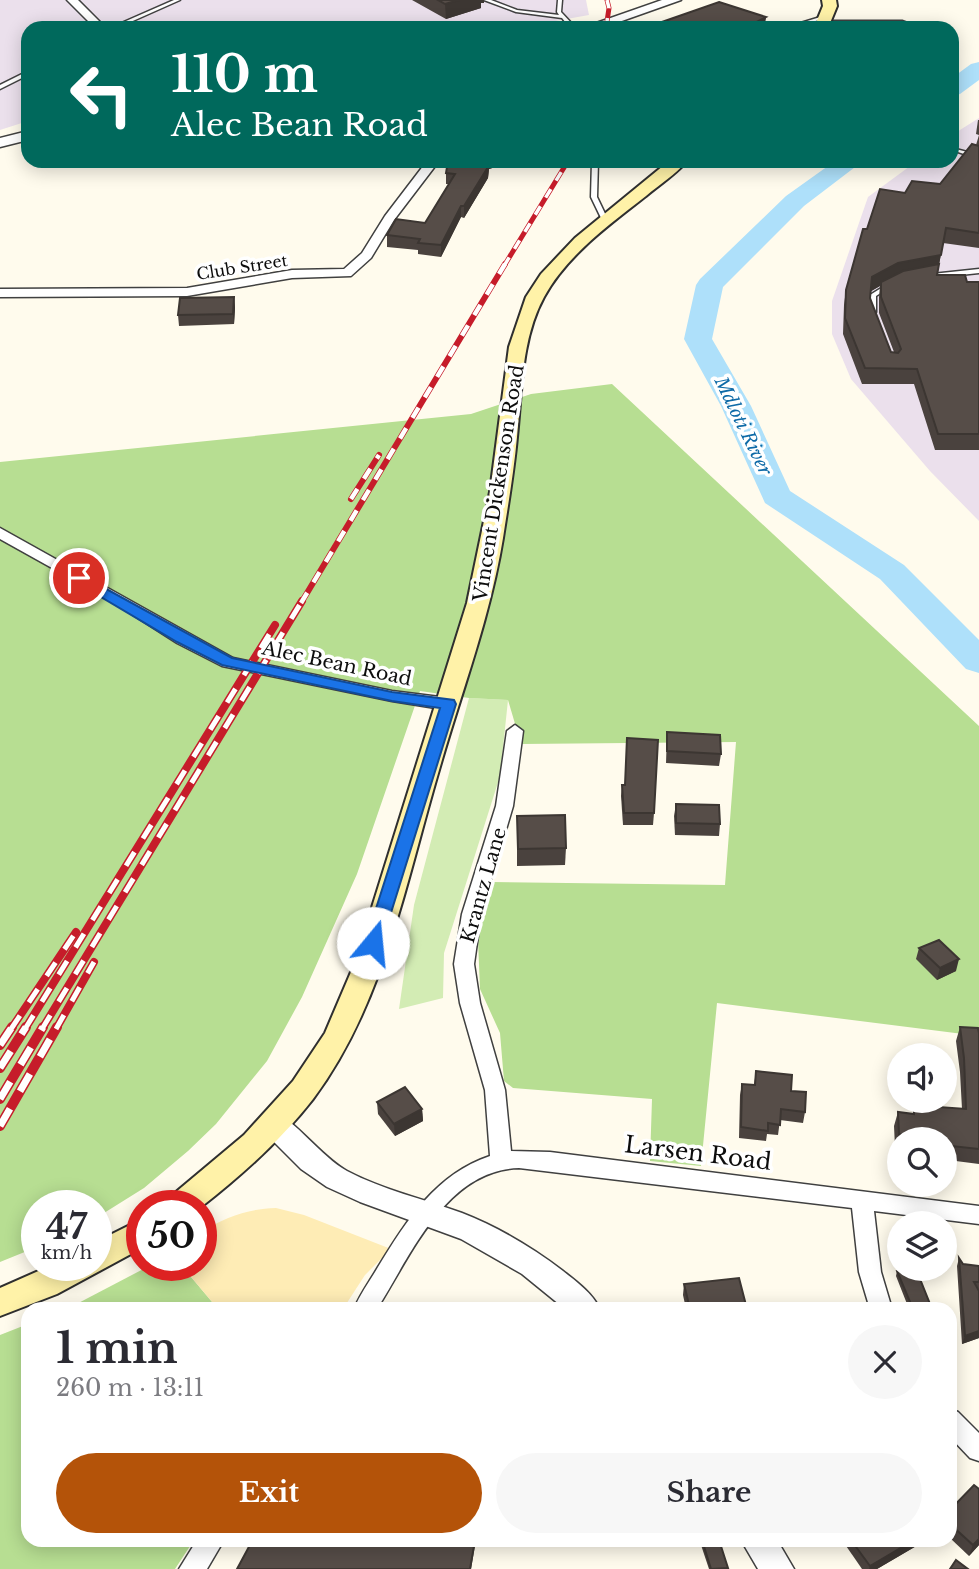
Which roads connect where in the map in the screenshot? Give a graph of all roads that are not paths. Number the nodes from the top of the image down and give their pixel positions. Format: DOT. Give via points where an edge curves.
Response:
graph roads {
  1 [pos="72,0"];
  2 [pos="178,0"];
  3 [pos="486,0"];
  4 [pos="560,0"];
  5 [pos="676,0"];
  6 [pos="830,0"];
  7 [pos="561,17"];
  8 [pos="94,21"];
  9 [pos="129,21"];
  10 [pos="565,21"];
  11 [pos="611,21"];
  12 [pos="830,21"];
  13 [pos="21,76"];
  14 [pos="0,87"];
  15 [pos="21,137"];
  16 [pos="0,143"];
  17 [pos="959,151"];
  18 [pos="979,157"];
  19 [pos="428,168"];
  20 [pos="595,168"];
  21 [pos="671,168"];
  22 [pos="606,222"];
  23 [pos="979,271"];
  24 [pos="921,277"];
  25 [pos="903,281"];
  26 [pos="0,293"];
  27 [pos="878,326"];
  28 [pos="0,533"];
  29 [pos="448,704"];
  30 [pos="515,731"];
  31 [pos="273,1123"];
  32 [pos="501,1161"];
  33 [pos="201,1190"];
  34 [pos="862,1201"];
  35 [pos="427,1213"];
  36 [pos="979,1215"];
  37 [pos="52,1281"];
  38 [pos="0,1302"];
  39 [pos="370,1302"];
  40 [pos="578,1302"];
  41 [pos="879,1302"];
  42 [pos="957,1427"];
  43 [pos="979,1450"];
  44 [pos="207,1547"];
  45 [pos="762,1547"];
  46 [pos="192,1569"];
  47 [pos="778,1569"];
  1 -- 8 [label="street"];
  2 -- 9 [label="lane"];
  3 -- 7 [label="lane" via="516,11"];
  4 -- 7 [label="lane"];
  5 -- 11 [label="street"];
  6 -- 12 [label="main road"];
  7 -- 10 [label="lane"];
  13 -- 14 [label="lane"];
  15 -- 16 [label="street"];
  17 -- 18 [label="lane"];
  19 -- 26 [label="street, Club Street" via="367,255 347,273 292,274 187,292"];
  20 -- 22 [label="lane" via="594,197"];
  21 -- 22 [label="main road, Vincent Dickenson Road"];
  22 -- 29 [label="main road, Vincent Dickenson Road" via="545,281 525,321 489,560"];
  23 -- 24 [label="lane"];
  25 -- 27 [label="lane" via="873,295"];
  28 -- 29 [label="street, Alec Bean Road" via="228,662"];
  29 -- 31 [label="main road, Vincent Dickenson Road" via="366,966 341,1026 318,1070"];
  30 -- 32 [label="street, Krantz Lane" via="506,802 464,949 467,993 498,1103"];
  31 -- 33 [label="main road, Vincent Dickenson Road"];
  31 -- 35 [label="street" via="303,1154 337,1179"];
  32 -- 34 [label="street, Larsen Road" via="550,1161"];
  32 -- 35 [label="street, Larsen Road" via="463,1178"];
  34 -- 36 [label="street, Larsen Road"];
  34 -- 41 [label="street" via="870,1272"];
  35 -- 39 [label="street, Larsen Road"];
  35 -- 40 [label="street" via="509,1250"];
  37 -- 38 [label="main road"];
  42 -- 43 [label="street"];
  44 -- 46 [label="street"];
  45 -- 47 [label="street"];
}
